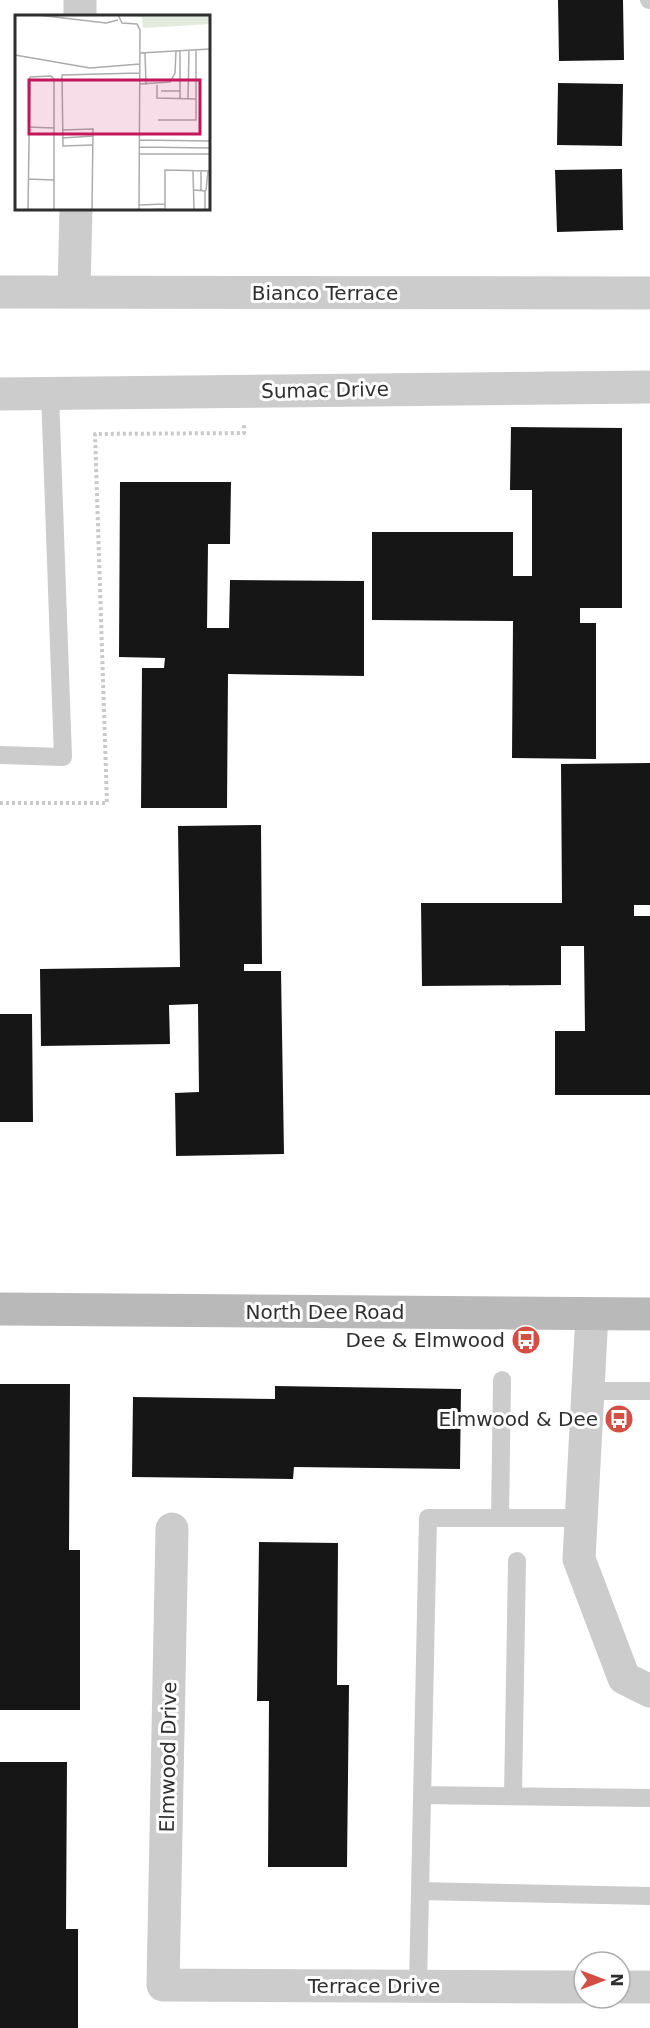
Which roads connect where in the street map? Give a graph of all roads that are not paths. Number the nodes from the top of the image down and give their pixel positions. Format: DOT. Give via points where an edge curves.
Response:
graph roads {
  1 [pos="76,210"];
  2 [pos="0,292"];
  3 [pos="74,292"];
  4 [pos="650,293"];
  5 [pos="650,387"];
  6 [pos="0,394"];
  7 [pos="50,394"];
  8 [pos="0,755"];
  9 [pos="0,1309"];
  10 [pos="592,1314"];
  11 [pos="650,1314"];
  12 [pos="502,1380"];
  13 [pos="588,1391"];
  14 [pos="650,1391"];
  15 [pos="500,1518"];
  16 [pos="581,1518"];
  17 [pos="172,1529"];
  18 [pos="517,1561"];
  19 [pos="637,1684"];
  20 [pos="422,1795"];
  21 [pos="513,1796"];
  22 [pos="650,1798"];
  23 [pos="420,1892"];
  24 [pos="650,1896"];
  25 [pos="163,1985"];
  26 [pos="418,1986"];
  27 [pos="572,1987"];
  28 [pos="632,1987"];
  29 [pos="650,1987"];
  1 -- 3 [label="street"];
  2 -- 3 [label="street, Bianco Terrace"];
  3 -- 4 [label="street, Bianco Terrace"];
  5 -- 7 [label="street, Sumac Drive"];
  6 -- 7 [label="street, Sumac Drive"];
  7 -- 8 [label="lane" via="63,757"];
  9 -- 10 [label="street, North Dee Road"];
  10 -- 11 [label="street, North Dee Road"];
  10 -- 13 [label="street"];
  12 -- 15 [label="lane"];
  13 -- 14 [label="lane"];
  13 -- 16 [label="street"];
  15 -- 16 [label="lane"];
  15 -- 20 [label="lane" via="428,1518"];
  16 -- 19 [label="street" via="579,1559"];
  17 -- 25 [label="street, Elmwood Drive"];
  18 -- 21 [label="lane"];
  20 -- 21 [label="lane"];
  20 -- 23 [label="lane"];
  21 -- 22 [label="lane"];
  23 -- 24 [label="lane"];
  23 -- 26 [label="lane"];
  25 -- 26 [label="street, Terrace Drive"];
  26 -- 27 [label="street, Terrace Drive"];
  28 -- 29 [label="street"];
}
